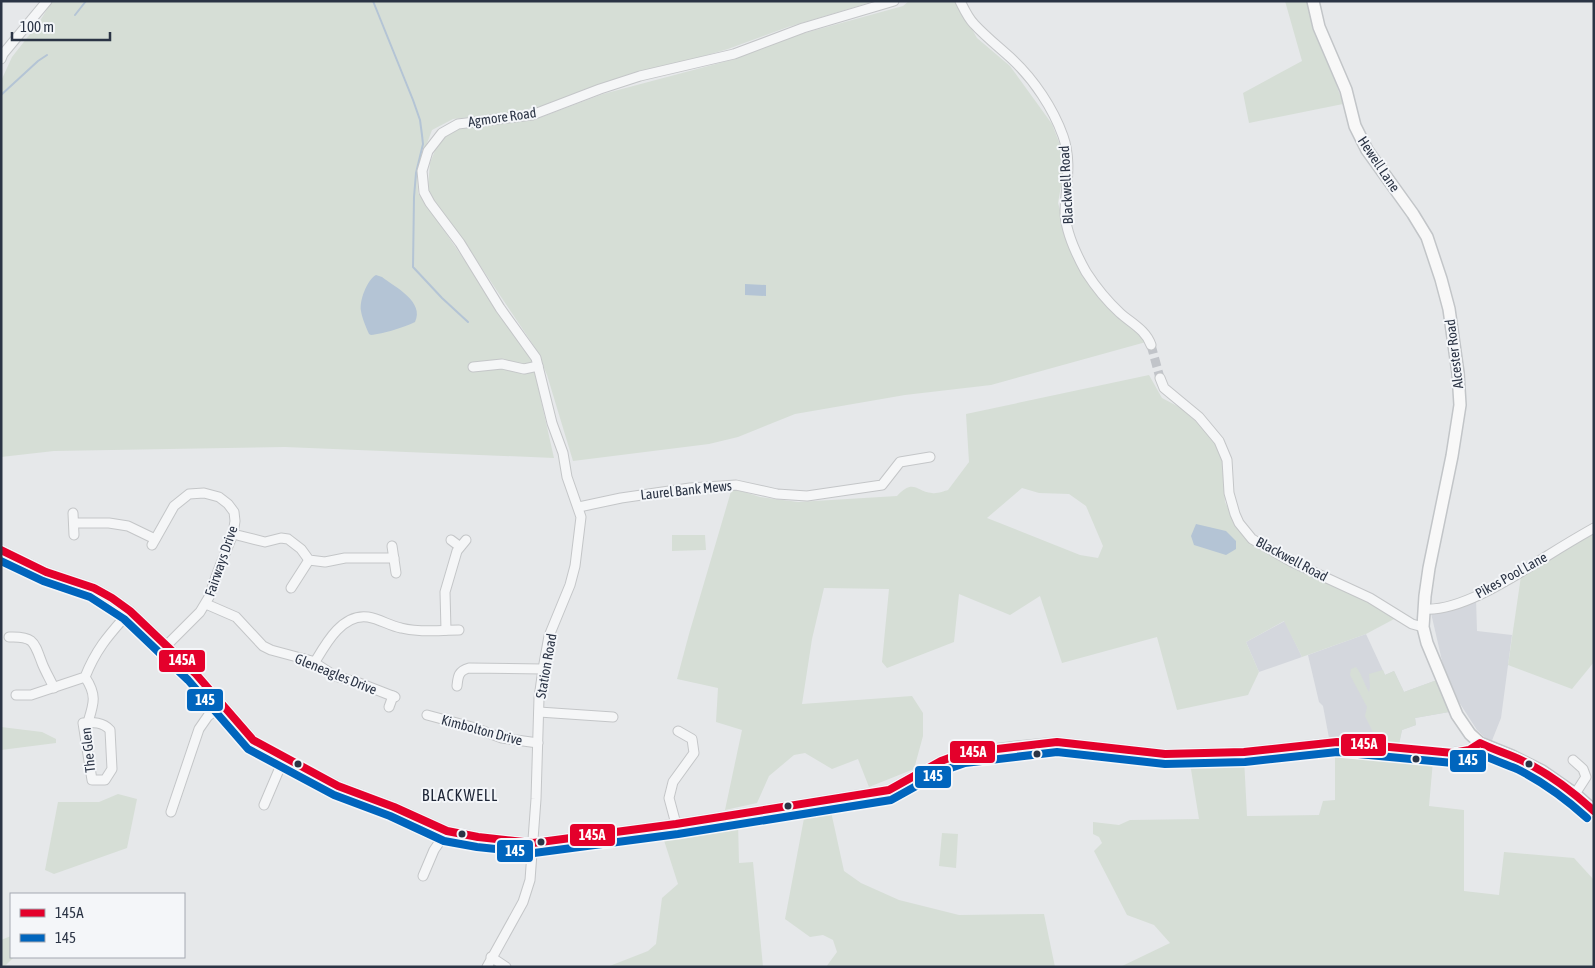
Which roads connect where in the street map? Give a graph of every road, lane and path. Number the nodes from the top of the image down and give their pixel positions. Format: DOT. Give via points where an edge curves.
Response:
graph roads {
  1 [pos="46,1"];
  2 [pos="894,1"];
  3 [pos="960,1"];
  4 [pos="1313,1"];
  5 [pos="1,58"];
  6 [pos="1446,294"];
  7 [pos="1151,345"];
  8 [pos="538,366"];
  9 [pos="473,367"];
  10 [pos="1160,378"];
  11 [pos="930,457"];
  12 [pos="566,465"];
  13 [pos="579,507"];
  14 [pos="73,513"];
  15 [pos="74,523"];
  16 [pos="1594,528"];
  17 [pos="233,534"];
  18 [pos="74,535"];
  19 [pos="451,540"];
  20 [pos="392,546"];
  21 [pos="1,550"];
  22 [pos="394,558"];
  23 [pos="309,560"];
  24 [pos="396,574"];
  25 [pos="291,582"];
  26 [pos="206,604"];
  27 [pos="1424,609"];
  28 [pos="130,611"];
  29 [pos="1423,627"];
  30 [pos="446,630"];
  31 [pos="459,630"];
  32 [pos="9,636"];
  33 [pos="167,644"];
  34 [pos="315,662"];
  35 [pos="543,670"];
  36 [pos="85,677"];
  37 [pos="457,686"];
  38 [pos="54,688"];
  39 [pos="24,705"];
  40 [pos="223,705"];
  41 [pos="389,707"];
  42 [pos="539,712"];
  43 [pos="427,715"];
  44 [pos="613,718"];
  45 [pos="88,722"];
  46 [pos="678,731"];
  47 [pos="538,743"];
  48 [pos="1480,743"];
  49 [pos="284,758"];
  50 [pos="1574,760"];
  51 [pos="1575,794"];
  52 [pos="264,806"];
  53 [pos="172,812"];
  54 [pos="1594,812"];
  55 [pos="676,824"];
  56 [pos="447,831"];
  57 [pos="533,844"];
  58 [pos="423,876"];
  59 [pos="491,957"];
  60 [pos="487,967"];
  61 [pos="506,967"];
  1 -- 5 [label="street"];
  2 -- 8 [label="street, Agmore Road" via="803,28 734,54 608,86 532,115 470,121 442,133 428,152 422,171 424,192 536,358"];
  3 -- 7 [label="street, Blackwell Road" via="972,23 1014,61 1037,88 1053,116 1067,151 1065,213 1074,247 1086,272 1106,298 1144,333"];
  4 -- 6 [label="main road, Hewell Lane" via="1319,27 1346,90 1359,135 1422,228"];
  6 -- 27 [label="main road, Alcester Road" via="1460,405"];
  8 -- 9 [label="street" via="524,369 502,364"];
  8 -- 12 [label="street, Agmore Road"];
  10 -- 29 [label="street, Blackwell Road" via="1164,388 1199,417 1219,441 1227,460 1229,493 1235,514 1252,540"];
  11 -- 13 [label="street, Laurel Bank Mews" via="900,462 882,485 807,496 777,494 736,484 673,490"];
  12 -- 13 [label="street, Station Road"];
  13 -- 35 [label="street, Station Road" via="581,529 575,566 550,636"];
  14 -- 15 [label="street"];
  15 -- 17 [label="street, Fairways Drive" via="128,526 153,542 180,499 188,494 204,493 219,497 234,512"];
  15 -- 18 [label="street"];
  16 -- 27 [label="street, Pikes Pool Lane" via="1480,593 1449,606"];
  17 -- 23 [label="street" via="265,542 288,539"];
  17 -- 26 [label="street, Fairways Drive"];
  19 -- 30 [label="street" via="462,543 445,592"];
  20 -- 22 [label="street"];
  21 -- 28 [label="street" via="46,572 94,588"];
  22 -- 23 [label="street"];
  22 -- 24 [label="street"];
  23 -- 25 [label="street"];
  26 -- 33 [label="street, Fairways Drive"];
  26 -- 34 [label="street, Gleneagles Drive" via="236,618 263,646"];
  27 -- 29 [label="main road, Alcester Road"];
  28 -- 33 [label="street"];
  28 -- 36 [label="street" via="103,642"];
  29 -- 48 [label="main road, Alcester Road" via="1457,715"];
  30 -- 31 [label="street"];
  30 -- 34 [label="street" via="420,631 365,616 355,618 326,643"];
  32 -- 38 [label="street" via="33,642"];
  33 -- 40 [label="street"];
  34 -- 41 [label="street, Gleneagles Drive" via="335,676 394,697"];
  35 -- 37 [label="street" via="469,668 459,674"];
  35 -- 42 [label="street, Station Road"];
  36 -- 38 [label="street"];
  36 -- 45 [label="street, The Glen" via="94,692"];
  38 -- 39 [label="street" via="20,695"];
  40 -- 49 [label="street" via="253,740"];
  40 -- 53 [label="street" via="208,716 199,729"];
  42 -- 44 [label="street"];
  42 -- 47 [label="street, Station Road"];
  43 -- 47 [label="street, Kimbolton Drive" via="502,738"];
  45 -- 45 [label="street, The Glen" via="83,723 92,780 105,780 112,769 110,730 99,723"];
  46 -- 55 [label="street" via="692,739 694,753 673,782 669,798"];
  47 -- 57 [label="street, Station Road"];
  48 -- 51 [label="main road, Alcester Road" via="1526,762"];
  48 -- 55 [label="street" via="1469,750 1445,754 1337,742 1244,752 1165,754 1057,742 1016,746 963,753 941,761 890,790"];
  49 -- 52 [label="street"];
  49 -- 56 [label="street" via="338,786"];
  50 -- 51 [label="street" via="1584,769 1586,777"];
  51 -- 54 [label="main road, Alcester Road"];
  55 -- 57 [label="street"];
  56 -- 57 [label="street"];
  56 -- 58 [label="street" via="434,850"];
  57 -- 59 [label="street, Station Road" via="527,892"];
  59 -- 60 [label="street, Station Road"];
  59 -- 61 [label="street"];
}
